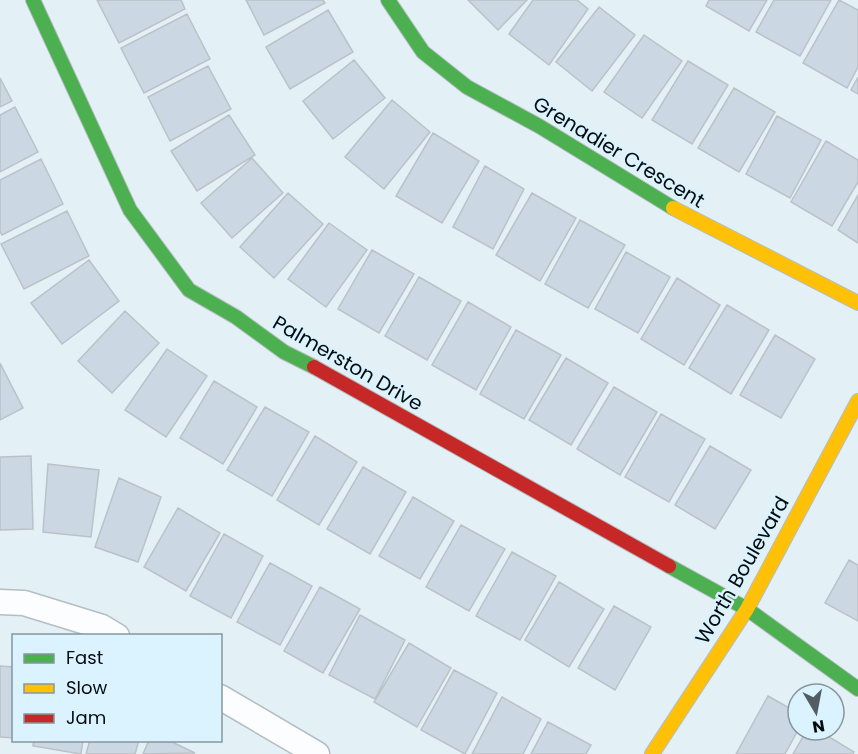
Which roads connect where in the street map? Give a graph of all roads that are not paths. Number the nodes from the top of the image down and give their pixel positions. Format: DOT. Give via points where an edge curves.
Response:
graph roads {
  1 [pos="33,0"];
  2 [pos="388,0"];
  3 [pos="858,303"];
  4 [pos="858,401"];
  5 [pos="0,602"];
  6 [pos="747,609"];
  7 [pos="114,634"];
  8 [pos="858,688"];
  9 [pos="222,698"];
  10 [pos="317,754"];
  11 [pos="652,754"];
  1 -- 6 [label="street, Palmerston Drive" via="130,210 189,290 236,317 284,352"];
  2 -- 3 [label="street, Grenadier Crescent" via="423,52 467,87 681,213"];
  4 -- 6 [label="street, Worth Boulevard"];
  5 -- 7 [label="street" via="24,603"];
  6 -- 8 [label="street, Palmerston Drive"];
  6 -- 11 [label="street, Worth Boulevard"];
  9 -- 10 [label="street"];
}
